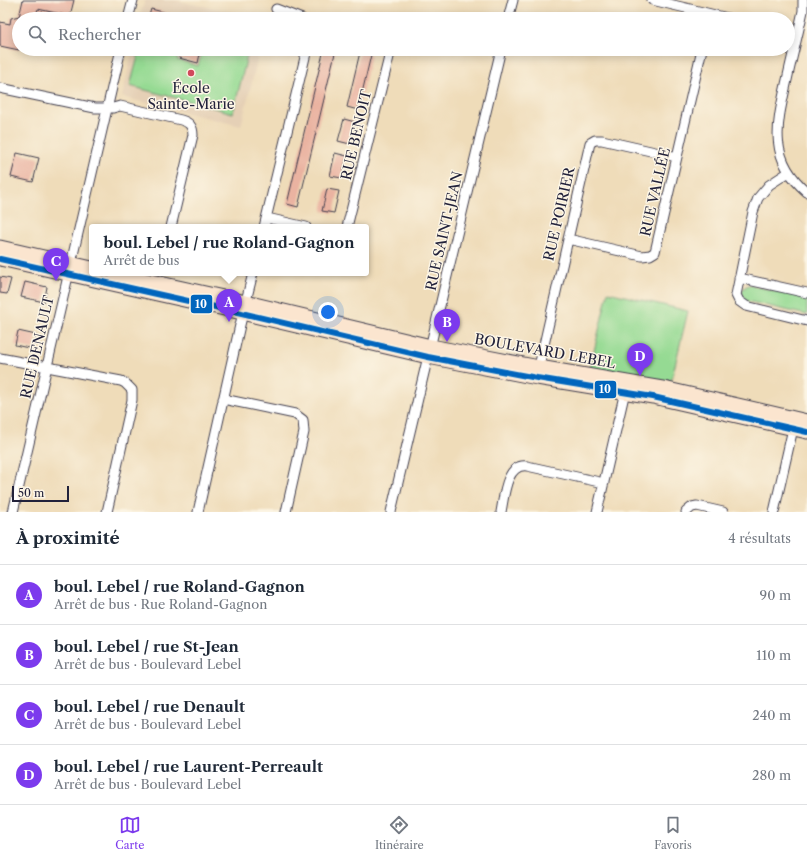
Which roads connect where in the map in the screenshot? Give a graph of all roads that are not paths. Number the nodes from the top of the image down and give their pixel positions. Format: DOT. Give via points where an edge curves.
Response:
graph roads {
  1 [pos="132,0"];
  2 [pos="513,0"];
  3 [pos="652,0"];
  4 [pos="803,0"];
  5 [pos="805,7"];
  6 [pos="276,9"];
  7 [pos="129,12"];
  8 [pos="284,12"];
  9 [pos="510,12"];
  10 [pos="695,12"];
  11 [pos="795,29"];
  12 [pos="119,56"];
  13 [pos="305,56"];
  14 [pos="389,56"];
  15 [pos="499,56"];
  16 [pos="700,56"];
  17 [pos="789,56"];
  18 [pos="0,88"];
  19 [pos="108,108"];
  20 [pos="677,157"];
  21 [pos="789,172"];
  22 [pos="807,192"];
  23 [pos="267,218"];
  24 [pos="172,224"];
  25 [pos="265,224"];
  26 [pos="293,224"];
  27 [pos="348,224"];
  28 [pos="568,239"];
  29 [pos="0,247"];
  30 [pos="0,258"];
  31 [pos="89,268"];
  32 [pos="70,269"];
  33 [pos="89,273"];
  34 [pos="101,276"];
  35 [pos="141,276"];
  36 [pos="252,276"];
  37 [pos="159,278"];
  38 [pos="739,278"];
  39 [pos="807,293"];
  40 [pos="244,308"];
  41 [pos="807,321"];
  42 [pos="429,352"];
  43 [pos="0,358"];
  44 [pos="47,367"];
  45 [pos="538,373"];
  46 [pos="626,387"];
  47 [pos="223,399"];
  48 [pos="798,423"];
  49 [pos="807,432"];
  50 [pos="604,483"];
  51 [pos="14,512"];
  52 [pos="107,512"];
  53 [pos="198,512"];
  54 [pos="286,512"];
  55 [pos="391,512"];
  56 [pos="501,512"];
  57 [pos="597,512"];
  58 [pos="686,512"];
  59 [pos="723,512"];
  60 [pos="774,512"];
  1 -- 7 [label="street"];
  2 -- 9 [label="street"];
  3 -- 10 [label="street"];
  4 -- 5 [label="street"];
  5 -- 11 [label="street"];
  6 -- 8 [label="street"];
  12 -- 19 [label="street, RUE DENAULT"];
  13 -- 23 [label="street"];
  14 -- 27 [label="street, RUE BENOIT"];
  15 -- 42 [label="street, RUE SAINT-JEAN"];
  16 -- 20 [label="street, RUE VALLÉE"];
  17 -- 21 [label="street" via="777,130 779,149"];
  18 -- 19 [label="street" via="95,108"];
  19 -- 24 [label="street" via="120,106 181,120 191,126 193,135"];
  19 -- 32 [label="street, RUE DENAULT"];
  20 -- 28 [label="street, RUE VALLÉE" via="654,253 642,256"];
  20 -- 28 [label="street, RUE POIRIER" via="602,140 592,142 588,148"];
  21 -- 22 [label="street"];
  21 -- 38 [label="street" via="769,185 758,198"];
  23 -- 25 [label="street"];
  23 -- 26 [label="street"];
  28 -- 45 [label="street, RUE POIRIER"];
  29 -- 32 [label="street, BOULEVARD LEBEL"];
  30 -- 32 [label="street, BOULEVARD LEBEL"];
  31 -- 32 [label="street, BOULEVARD LEBEL"];
  32 -- 33 [label="street, BOULEVARD LEBEL"];
  32 -- 44 [label="street, RUE DENAULT"];
  34 -- 40 [label="street, BOULEVARD LEBEL"];
  35 -- 37 [label="street, BOULEVARD LEBEL"];
  36 -- 40 [label="street"];
  37 -- 40 [label="street, BOULEVARD LEBEL"];
  38 -- 39 [label="street"];
  38 -- 41 [label="street" via="736,295 741,304"];
  40 -- 42 [label="street, BOULEVARD LEBEL"];
  40 -- 47 [label="street"];
  42 -- 45 [label="street, BOULEVARD LEBEL"];
  42 -- 55 [label="street, RUE SAINT-JEAN"];
  43 -- 44 [label="street"];
  44 -- 51 [label="street, RUE DENAULT"];
  44 -- 52 [label="street" via="121,381 132,390 132,400"];
  45 -- 46 [label="street, BOULEVARD LEBEL"];
  46 -- 48 [label="street, BOULEVARD LEBEL" via="668,389"];
  46 -- 50 [label="street"];
  47 -- 53 [label="street"];
  47 -- 54 [label="street" via="295,414 303,420 304,432"];
  48 -- 49 [label="street, BOULEVARD LEBEL"];
  48 -- 60 [label="street"];
  50 -- 56 [label="street" via="519,466 509,476"];
  50 -- 57 [label="street"];
  58 -- 59 [label="street" via="697,506"];
}
